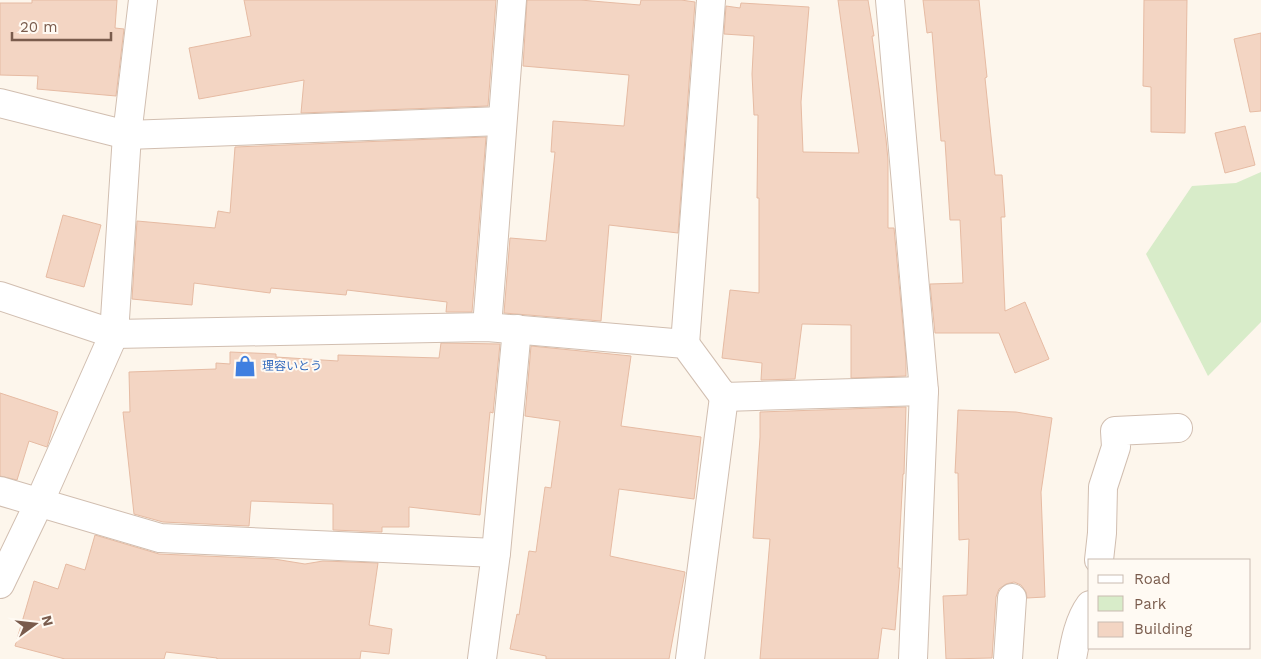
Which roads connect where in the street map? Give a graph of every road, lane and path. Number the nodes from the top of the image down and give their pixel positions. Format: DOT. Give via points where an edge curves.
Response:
graph roads {
  1 [pos="143,0"];
  2 [pos="512,0"];
  3 [pos="711,0"];
  4 [pos="890,0"];
  5 [pos="0,103"];
  6 [pos="502,121"];
  7 [pos="127,135"];
  8 [pos="0,296"];
  9 [pos="487,326"];
  10 [pos="517,329"];
  11 [pos="114,334"];
  12 [pos="685,344"];
  13 [pos="924,391"];
  14 [pos="724,397"];
  15 [pos="1178,428"];
  16 [pos="0,491"];
  17 [pos="39,503"];
  18 [pos="496,553"];
  19 [pos="1100,559"];
  20 [pos="0,584"];
  21 [pos="1012,598"];
  22 [pos="1088,608"];
  23 [pos="482,659"];
  24 [pos="690,659"];
  25 [pos="913,659"];
  26 [pos="1008,659"];
  27 [pos="1072,659"];
  1 -- 7 [label="street"];
  2 -- 6 [label="street"];
  3 -- 12 [label="street"];
  4 -- 13 [label="street"];
  5 -- 7 [label="street"];
  6 -- 7 [label="street"];
  6 -- 9 [label="street"];
  7 -- 11 [label="street"];
  8 -- 11 [label="street"];
  9 -- 10 [label="street"];
  9 -- 11 [label="street"];
  10 -- 12 [label="street"];
  10 -- 18 [label="street"];
  11 -- 17 [label="street"];
  12 -- 14 [label="street"];
  13 -- 14 [label="street"];
  13 -- 25 [label="street"];
  14 -- 24 [label="street"];
  15 -- 19 [label="street" via="1115,431 1116,447 1103,487"];
  16 -- 17 [label="street"];
  17 -- 18 [label="street" via="160,538"];
  17 -- 20 [label="street"];
  18 -- 23 [label="street"];
  21 -- 26 [label="street"];
  22 -- 27 [label="street"];
}
